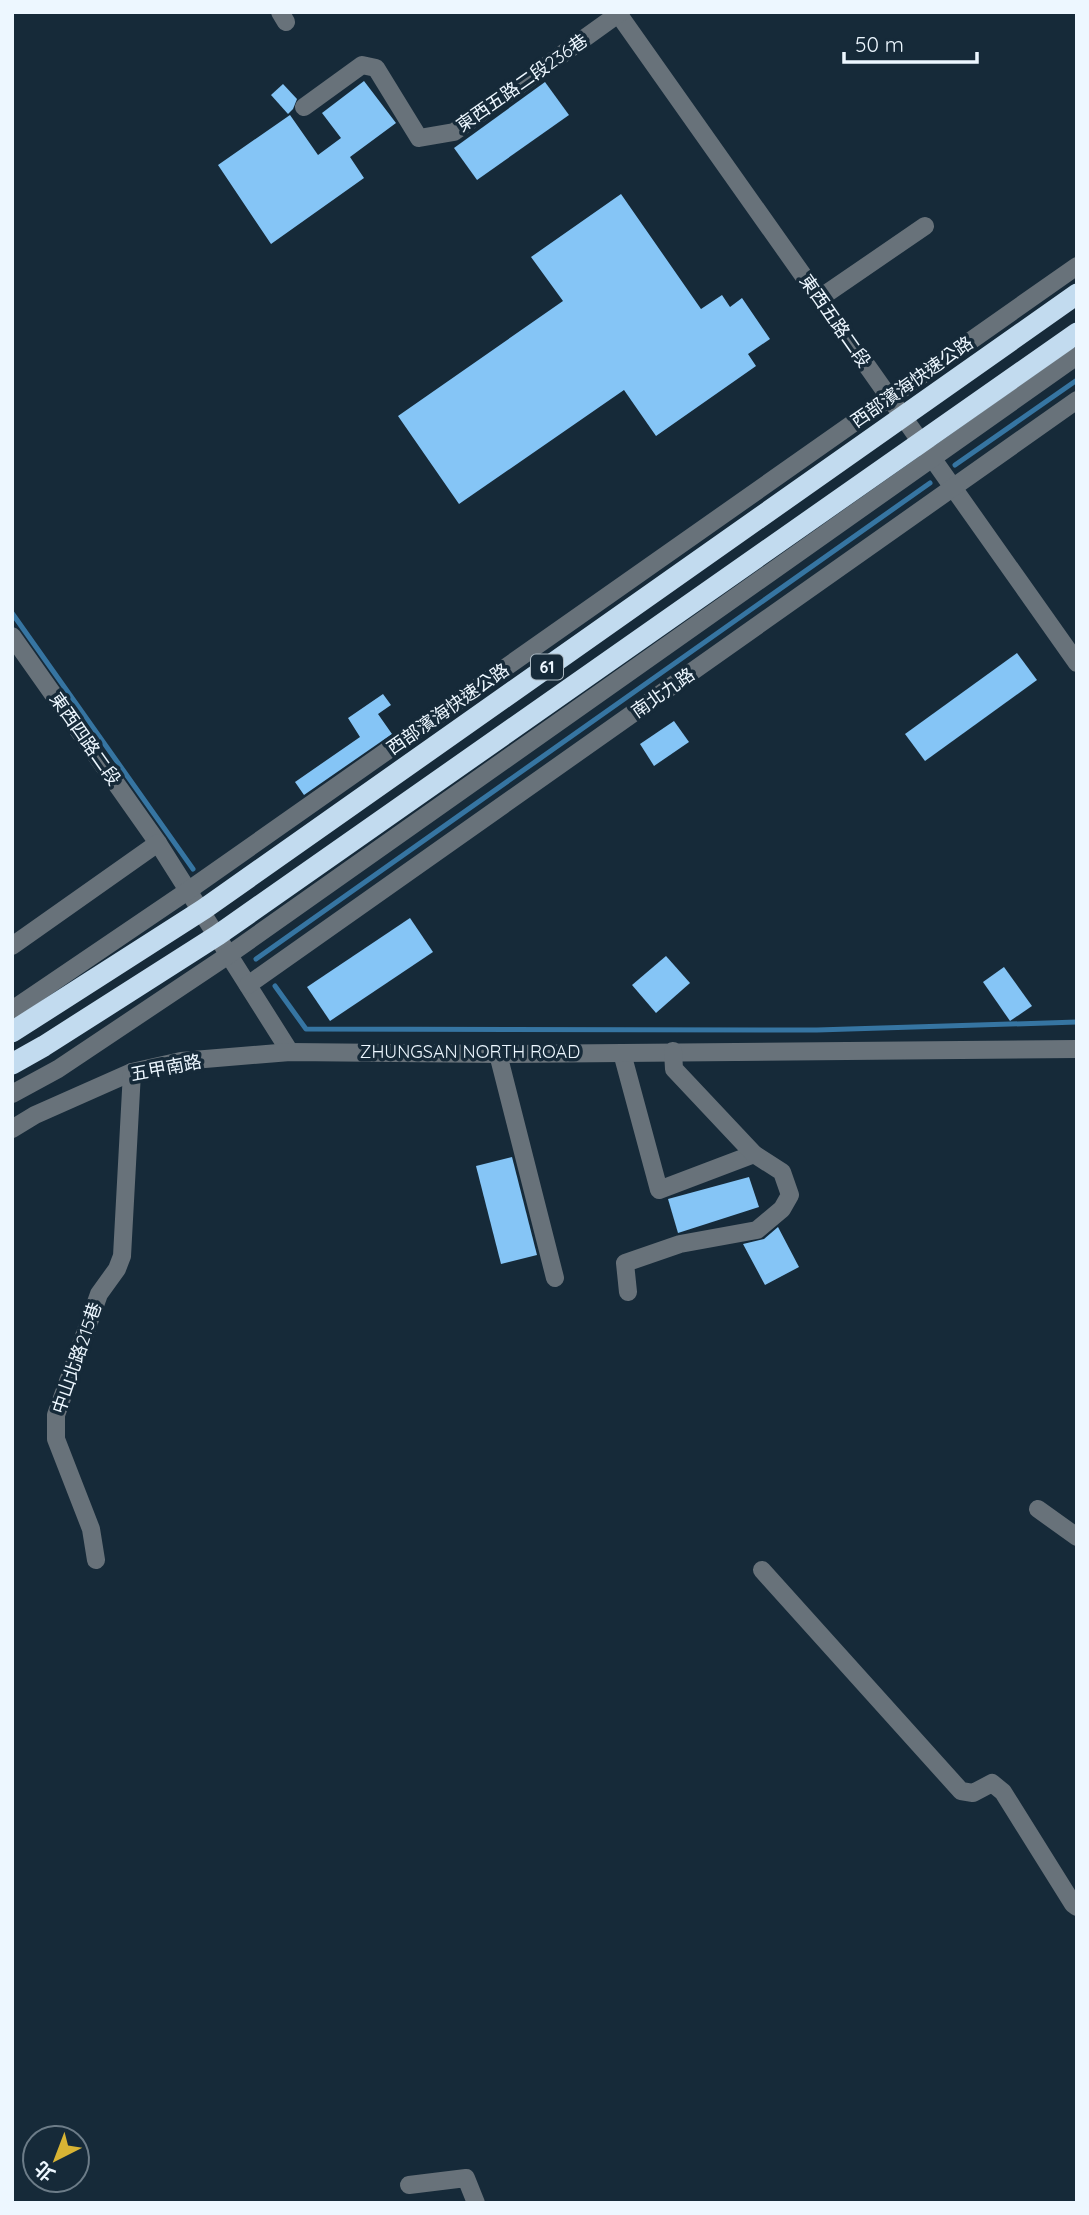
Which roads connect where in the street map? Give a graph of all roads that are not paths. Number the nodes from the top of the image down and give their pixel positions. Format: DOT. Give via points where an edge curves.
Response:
graph roads {
  1 [pos="619,13"];
  2 [pos="304,107"];
  3 [pos="925,226"];
  4 [pos="1077,266"];
  5 [pos="1077,294"];
  6 [pos="820,298"];
  7 [pos="1077,333"];
  8 [pos="1077,356"];
  9 [pos="889,398"];
  10 [pos="1077,400"];
  11 [pos="931,458"];
  12 [pos="953,488"];
  13 [pos="12,636"];
  14 [pos="1077,663"];
  15 [pos="158,843"];
  16 [pos="189,890"];
  17 [pos="12,946"];
  18 [pos="230,954"];
  19 [pos="248,985"];
  20 [pos="12,1010"];
  21 [pos="12,1032"];
  22 [pos="1077,1049"];
  23 [pos="673,1051"];
  24 [pos="290,1052"];
  25 [pos="622,1053"];
  26 [pos="498,1054"];
  27 [pos="12,1064"];
  28 [pos="132,1072"];
  29 [pos="12,1094"];
  30 [pos="12,1129"];
  31 [pos="754,1154"];
  32 [pos="555,1278"];
  33 [pos="628,1292"];
  34 [pos="1038,1509"];
  35 [pos="1077,1536"];
  36 [pos="96,1560"];
  37 [pos="762,1570"];
  38 [pos="1077,1907"];
  39 [pos="409,2185"];
  40 [pos="476,2203"];
  1 -- 2 [label="street, 東西五路二段236巷" via="454,132 419,138 376,68 362,65"];
  1 -- 6 [label="street, 東西五路二段"];
  3 -- 6 [label="street"];
  4 -- 9 [label="street"];
  5 -- 21 [label="highway, 西部濱海快速公路 / 61" via="204,909"];
  6 -- 9 [label="street, 東西五路二段"];
  7 -- 27 [label="highway, 61" via="218,935"];
  8 -- 11 [label="street"];
  9 -- 11 [label="street, 東西五路二段"];
  9 -- 16 [label="street"];
  10 -- 12 [label="street, 南北九路"];
  11 -- 12 [label="street, 東西五路二段"];
  11 -- 18 [label="street"];
  12 -- 14 [label="street, 東西五路二段"];
  12 -- 19 [label="street, 南北九路"];
  13 -- 15 [label="street, 東西四路二段"];
  15 -- 16 [label="street"];
  15 -- 17 [label="street"];
  16 -- 18 [label="street"];
  16 -- 20 [label="street"];
  18 -- 19 [label="street"];
  18 -- 29 [label="street" via="58,1069"];
  19 -- 24 [label="street"];
  22 -- 23 [label="street, ZHUNGSAN NORTH ROAD"];
  23 -- 25 [label="street, ZHUNGSAN NORTH ROAD"];
  23 -- 31 [label="street" via="674,1069"];
  24 -- 26 [label="street, ZHUNGSAN NORTH ROAD"];
  24 -- 28 [label="street, 五甲南路" via="181,1061"];
  25 -- 26 [label="street, ZHUNGSAN NORTH ROAD"];
  25 -- 31 [label="street" via="659,1189"];
  26 -- 32 [label="street"];
  28 -- 30 [label="street, 五甲南路"];
  28 -- 36 [label="street, 中山北路215巷" via="122,1256 99,1294 56,1415 56,1439 92,1529"];
  31 -- 33 [label="street" via="782,1172 790,1195 782,1209 757,1230 680,1244 625,1263"];
  34 -- 35 [label="street"];
  37 -- 38 [label="street" via="961,1791 973,1793 992,1783 1003,1792"];
  39 -- 40 [label="street" via="466,2178"];
}
